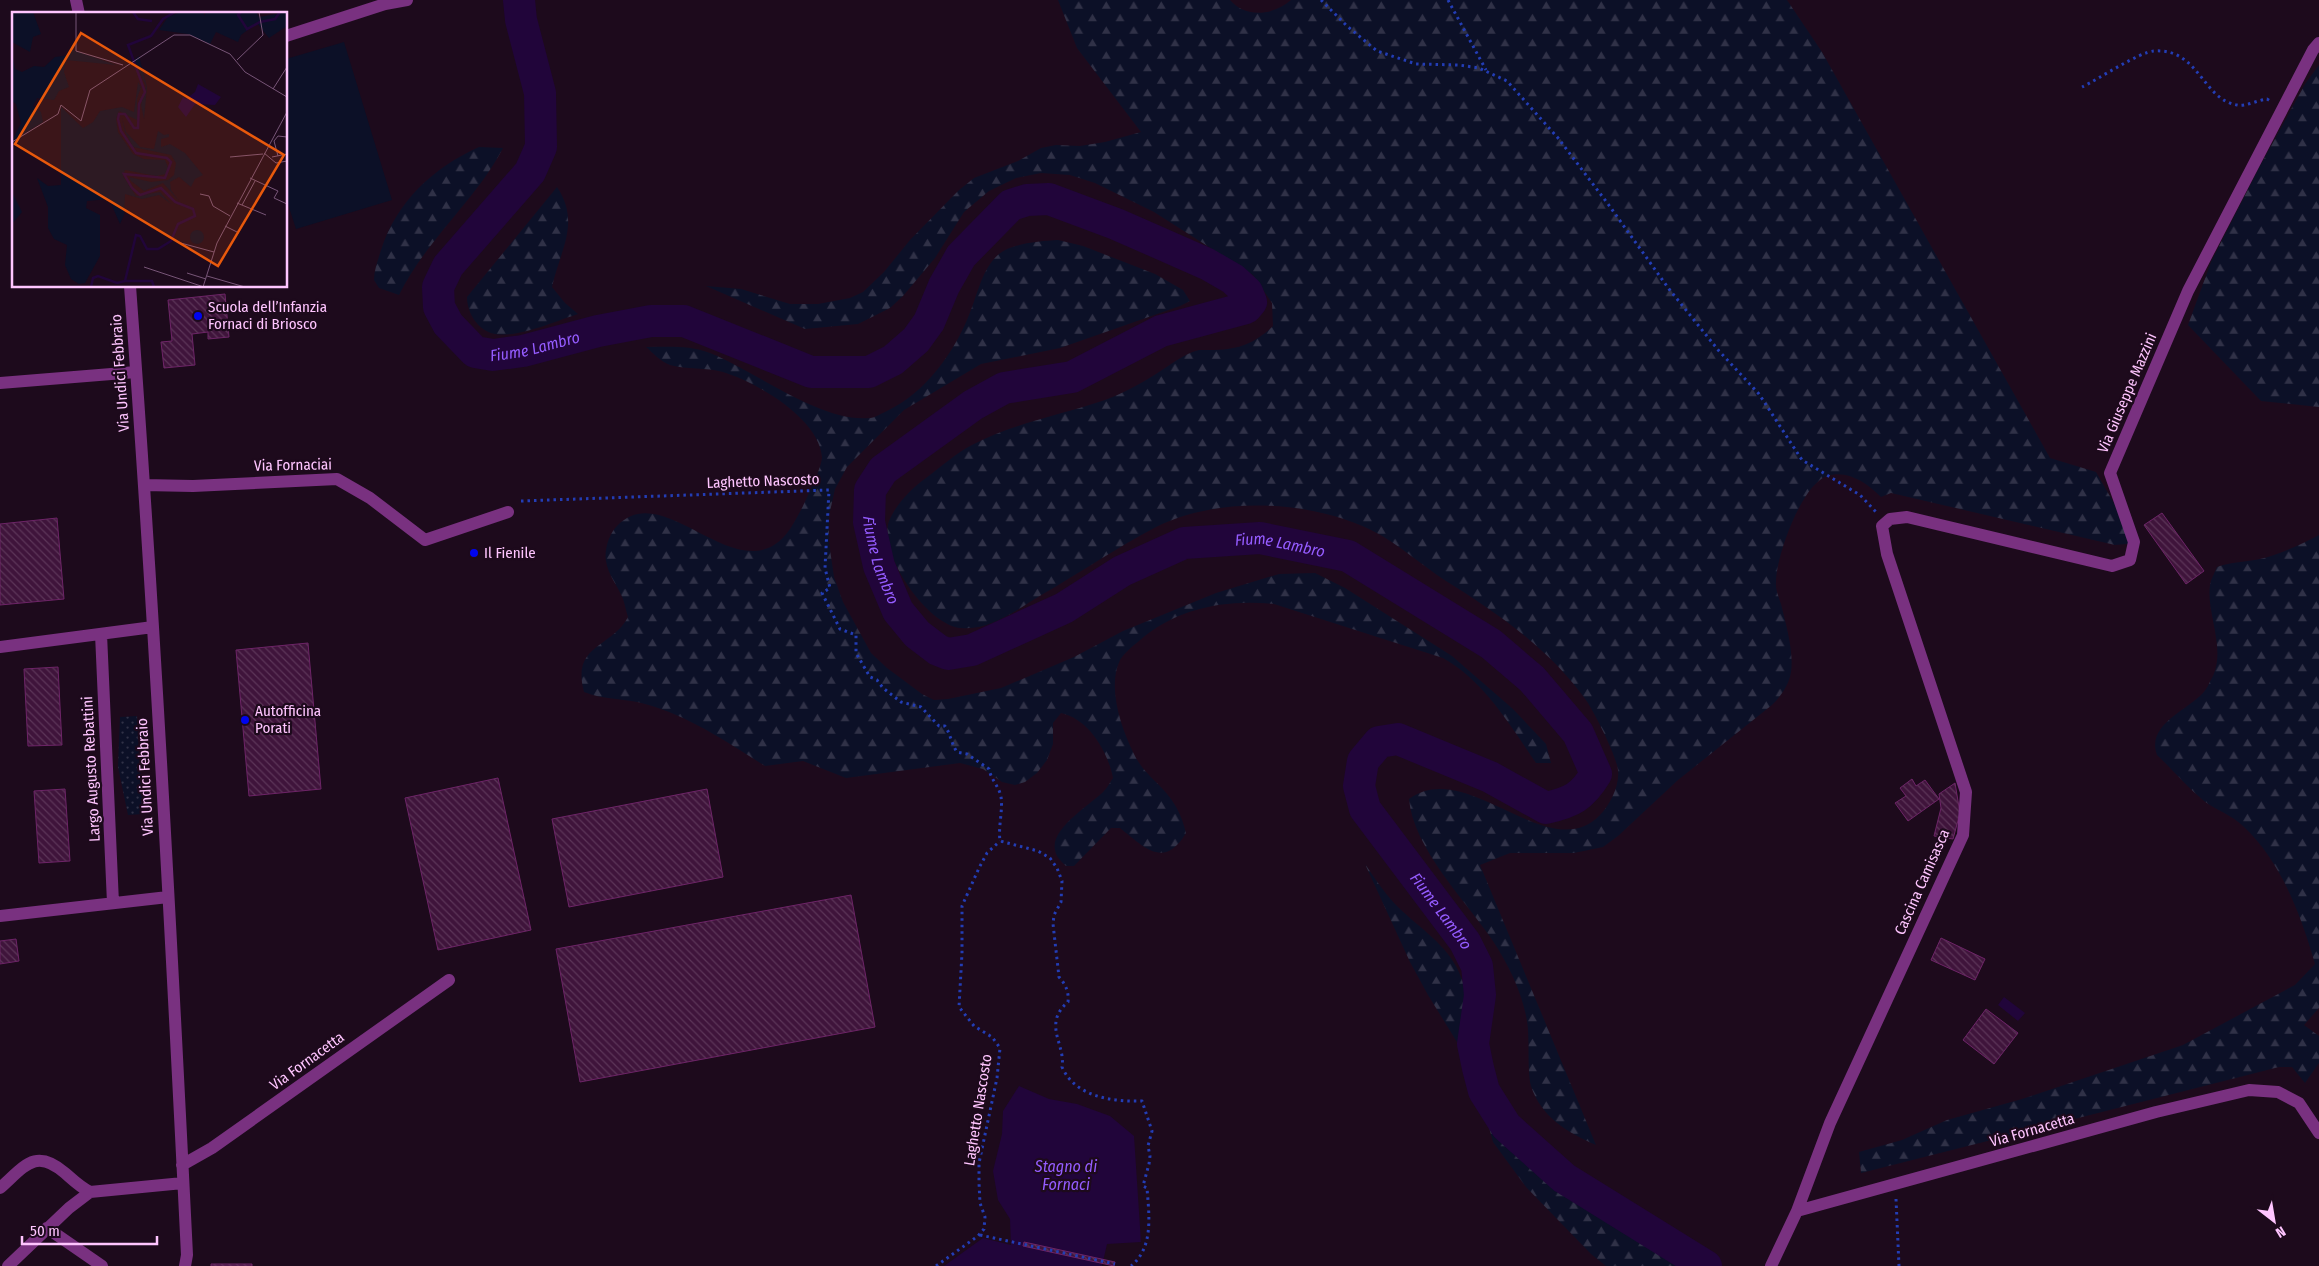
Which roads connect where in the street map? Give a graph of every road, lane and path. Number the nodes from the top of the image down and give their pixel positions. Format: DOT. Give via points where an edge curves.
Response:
graph roads {
  1 [pos="407,0"];
  2 [pos="1322,0"];
  3 [pos="1448,0"];
  4 [pos="288,35"];
  5 [pos="2319,43"];
  6 [pos="1486,70"];
  7 [pos="2082,87"];
  8 [pos="2282,109"];
  9 [pos="130,288"];
  10 [pos="136,372"];
  11 [pos="0,384"];
  12 [pos="144,485"];
  13 [pos="521,501"];
  14 [pos="508,512"];
  15 [pos="1882,526"];
  16 [pos="153,627"];
  17 [pos="101,634"];
  18 [pos="0,647"];
  19 [pos="1000,841"];
  20 [pos="168,897"];
  21 [pos="114,903"];
  22 [pos="0,916"];
  23 [pos="449,980"];
  24 [pos="2319,1133"];
  25 [pos="182,1165"];
  26 [pos="183,1184"];
  27 [pos="1897,1185"];
  28 [pos="0,1188"];
  29 [pos="90,1192"];
  30 [pos="1797,1211"];
  31 [pos="48,1228"];
  32 [pos="980,1235"];
  33 [pos="1115,1264"];
  34 [pos="1771,1265"];
  35 [pos="8,1266"];
  36 [pos="102,1266"];
  37 [pos="185,1266"];
  38 [pos="936,1266"];
  39 [pos="1131,1266"];
  40 [pos="1899,1266"];
  1 -- 4 [label="street"];
  2 -- 6 [label="path" via="1377,51 1416,64 1458,65"];
  3 -- 6 [label="path"];
  5 -- 8 [label="street, Via Giuseppe Mazzini"];
  6 -- 15 [label="path" via="1507,81 1558,138 1669,289 1759,394 1802,460 1860,495 1876,510"];
  7 -- 8 [label="path" via="2152,51 2173,53 2194,66 2222,100 2239,106 2267,99"];
  8 -- 15 [label="street, Via Giuseppe Mazzini" via="2188,291 2110,473 2134,542 2130,560 2112,566 1908,517 1890,519"];
  9 -- 10 [label="street, Via Undici Febbraio"];
  10 -- 11 [label="street"];
  10 -- 12 [label="street, Via Undici Febbraio"];
  12 -- 14 [label="street, Via Fornaciai" via="193,486 337,479 370,498 425,540"];
  12 -- 16 [label="street, Via Undici Febbraio"];
  13 -- 19 [label="path, Laghetto Nascosto" via="829,490 825,568 830,588 822,593 840,629 856,635 856,653 870,677 901,702 921,707 939,726 944,726 957,752 967,754 989,769 991,780 1002,798"];
  15 -- 30 [label="street, Cascina Camisasca" via="1887,554 1966,792 1963,835 1830,1123"];
  16 -- 17 [label="street"];
  16 -- 20 [label="street, Via Undici Febbraio"];
  17 -- 18 [label="street"];
  17 -- 21 [label="street, Largo Augusto Rebattini"];
  19 -- 32 [label="path, Laghetto Nascosto" via="978,868 962,906 959,1007 974,1026 1000,1048 980,1163 980,1203 985,1217"];
  19 -- 39 [label="path" via="1028,847 1050,858 1062,881 1061,902 1052,924 1059,977 1069,995 1068,1002 1059,1010 1057,1020 1057,1043 1064,1056 1062,1067 1065,1075 1070,1082 1094,1095 1142,1101 1147,1111 1152,1131 1143,1186 1147,1188 1149,1228 1139,1260"];
  20 -- 21 [label="street"];
  20 -- 25 [label="street, Via Undici Febbraio"];
  21 -- 22 [label="street"];
  23 -- 25 [label="street, Via Fornacetta" via="212,1148"];
  24 -- 27 [label="street, Via Fornacetta" via="2299,1103 2278,1092 2249,1090 2156,1112"];
  25 -- 26 [label="street, Via Undici Febbraio"];
  26 -- 29 [label="street"];
  26 -- 37 [label="street, Via Undici Febbraio"];
  27 -- 30 [label="street, Via Fornacetta"];
  27 -- 40 [label="path"];
  28 -- 29 [label="street" via="32,1160 40,1160 53,1165 80,1188"];
  29 -- 31 [label="street"];
  30 -- 34 [label="street"];
  31 -- 35 [label="street"];
  31 -- 36 [label="street"];
  32 -- 33 [label="path"];
  32 -- 38 [label="path"];
}
